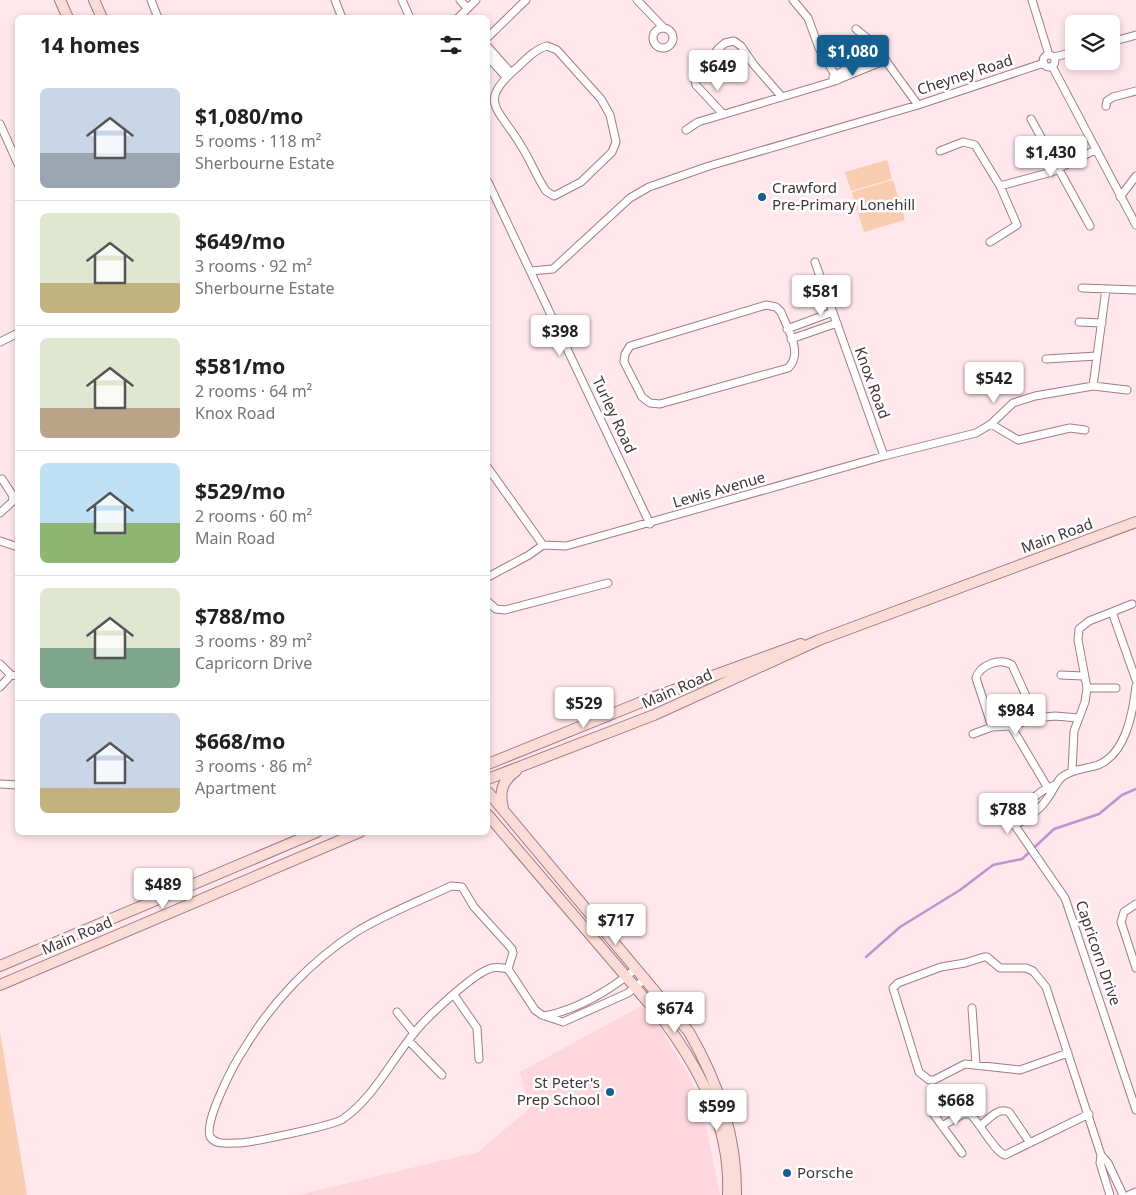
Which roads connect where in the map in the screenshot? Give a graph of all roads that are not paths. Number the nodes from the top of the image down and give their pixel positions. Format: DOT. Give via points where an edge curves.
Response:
graph roads {
  1 [pos="60,0"];
  2 [pos="94,0"];
  3 [pos="151,0"];
  4 [pos="335,0"];
  5 [pos="402,0"];
  6 [pos="460,0"];
  7 [pos="476,0"];
  8 [pos="526,0"];
  9 [pos="637,0"];
  10 [pos="794,0"];
  11 [pos="1032,0"];
  12 [pos="467,8"];
  13 [pos="67,15"];
  14 [pos="101,15"];
  15 [pos="157,15"];
  16 [pos="341,15"];
  17 [pos="409,15"];
  18 [pos="461,15"];
  19 [pos="664,28"];
  20 [pos="856,29"];
  21 [pos="490,35"];
  22 [pos="1136,35"];
  23 [pos="1120,39"];
  24 [pos="490,51"];
  25 [pos="880,52"];
  26 [pos="1065,54"];
  27 [pos="1051,56"];
  28 [pos="490,59"];
  29 [pos="886,60"];
  30 [pos="1044,63"];
  31 [pos="1052,66"];
  32 [pos="508,75"];
  33 [pos="837,77"];
  34 [pos="1136,91"];
  35 [pos="782,97"];
  36 [pos="918,105"];
  37 [pos="1106,106"];
  38 [pos="723,114"];
  39 [pos="1031,119"];
  40 [pos="0,124"];
  41 [pos="686,130"];
  42 [pos="1095,150"];
  43 [pos="940,151"];
  44 [pos="15,157"];
  45 [pos="1059,169"];
  46 [pos="1136,176"];
  47 [pos="490,186"];
  48 [pos="1000,186"];
  49 [pos="1120,197"];
  50 [pos="1136,225"];
  51 [pos="1090,226"];
  52 [pos="990,242"];
  53 [pos="815,262"];
  54 [pos="531,271"];
  55 [pos="1082,288"];
  56 [pos="1106,289"];
  57 [pos="1136,290"];
  58 [pos="832,312"];
  59 [pos="1079,322"];
  60 [pos="837,323"];
  61 [pos="1102,323"];
  62 [pos="787,329"];
  63 [pos="15,334"];
  64 [pos="791,339"];
  65 [pos="0,342"];
  66 [pos="1097,356"];
  67 [pos="1046,359"];
  68 [pos="1093,386"];
  69 [pos="1126,390"];
  70 [pos="991,424"];
  71 [pos="1085,430"];
  72 [pos="884,456"];
  73 [pos="490,471"];
  74 [pos="2,479"];
  75 [pos="0,513"];
  76 [pos="1136,522"];
  77 [pos="650,524"];
  78 [pos="0,541"];
  79 [pos="543,545"];
  80 [pos="15,546"];
  81 [pos="490,576"];
  82 [pos="608,583"];
  83 [pos="490,604"];
  84 [pos="1132,604"];
  85 [pos="1112,612"];
  86 [pos="819,640"];
  87 [pos="0,664"];
  88 [pos="1062,675"];
  89 [pos="14,676"];
  90 [pos="1083,676"];
  91 [pos="1136,680"];
  92 [pos="1136,686"];
  93 [pos="0,687"];
  94 [pos="1087,688"];
  95 [pos="1116,688"];
  96 [pos="1036,718"];
  97 [pos="1078,718"];
  98 [pos="1011,726"];
  99 [pos="992,727"];
  100 [pos="973,734"];
  101 [pos="490,758"];
  102 [pos="499,758"];
  103 [pos="490,763"];
  104 [pos="522,766"];
  105 [pos="1072,772"];
  106 [pos="490,778"];
  107 [pos="0,784"];
  108 [pos="15,785"];
  109 [pos="1051,788"];
  110 [pos="490,794"];
  111 [pos="503,810"];
  112 [pos="490,817"];
  113 [pos="1014,825"];
  114 [pos="310,835"];
  115 [pos="353,835"];
  116 [pos="1136,904"];
  117 [pos="0,966"];
  118 [pos="637,968"];
  119 [pos="1136,968"];
  120 [pos="508,969"];
  121 [pos="626,976"];
  122 [pos="646,978"];
  123 [pos="0,985"];
  124 [pos="635,987"];
  125 [pos="454,995"];
  126 [pos="579,1004"];
  127 [pos="972,1008"];
  128 [pos="397,1012"];
  129 [pos="582,1015"];
  130 [pos="544,1016"];
  131 [pos="414,1033"];
  132 [pos="409,1040"];
  133 [pos="1068,1053"];
  134 [pos="479,1059"];
  135 [pos="976,1064"];
  136 [pos="442,1075"];
  137 [pos="1136,1110"];
  138 [pos="932,1112"];
  139 [pos="1088,1114"];
  140 [pos="981,1125"];
  141 [pos="942,1126"];
  142 [pos="1030,1143"];
  143 [pos="962,1153"];
  144 [pos="1101,1155"];
  145 [pos="1136,1192"];
  146 [pos="728,1195"];
  147 [pos="736,1195"];
  148 [pos="1110,1195"];
  149 [pos="1123,1195"];
  150 [pos="1129,1195"];
  1 -- 13 [label="main road"];
  2 -- 14 [label="main road"];
  3 -- 15 [label="street"];
  4 -- 16 [label="street"];
  5 -- 17 [label="street"];
  6 -- 12 [label="street"];
  7 -- 12 [label="street"];
  8 -- 21 [label="street"];
  9 -- 19 [label="street"];
  10 -- 33 [label="street" via="808,18 819,48"];
  11 -- 27 [label="street"];
  12 -- 18 [label="street"];
  20 -- 25 [label="street"];
  22 -- 23 [label="street"];
  24 -- 32 [label="street"];
  25 -- 29 [label="street"];
  25 -- 33 [label="street"];
  26 -- 27 [label="street"];
  27 -- 30 [label="street" via="1043,59"];
  27 -- 31 [label="street" via="1055,62"];
  28 -- 32 [label="street"];
  29 -- 33 [label="street"];
  29 -- 36 [label="street"];
  30 -- 31 [label="street" via="1047,67"];
  30 -- 36 [label="street, Cheyney Road"];
  31 -- 42 [label="street"];
  32 -- 32 [label="street" via="541,47 554,47 605,105 615,135 615,147 581,182 563,193 554,196 546,191 519,141 499,116 495,92"];
  33 -- 35 [label="street"];
  34 -- 37 [label="street" via="1113,97"];
  35 -- 38 [label="street"];
  35 -- 38 [label="street" via="741,46 729,41 718,49 695,81"];
  36 -- 54 [label="street, Cheyney Road" via="837,126 650,188 630,198 553,269"];
  38 -- 41 [label="street" via="698,122"];
  39 -- 45 [label="street"];
  40 -- 44 [label="street"];
  42 -- 45 [label="street"];
  42 -- 49 [label="street"];
  43 -- 48 [label="street" via="963,142 975,145"];
  45 -- 48 [label="street"];
  45 -- 51 [label="street"];
  46 -- 49 [label="street"];
  47 -- 54 [label="street, Turley Road"];
  48 -- 52 [label="street" via="1017,224"];
  49 -- 50 [label="street"];
  53 -- 58 [label="street, Knox Road"];
  54 -- 77 [label="street, Turley Road"];
  55 -- 56 [label="street"];
  56 -- 57 [label="street"];
  56 -- 61 [label="street"];
  58 -- 60 [label="street, Knox Road"];
  58 -- 62 [label="street"];
  59 -- 61 [label="street"];
  60 -- 64 [label="street"];
  60 -- 72 [label="street, Knox Road"];
  61 -- 66 [label="street"];
  62 -- 64 [label="street"];
  62 -- 64 [label="street" via="778,309 766,305 634,344 626,351 624,362 642,397 650,403 660,404 785,370 796,355"];
  63 -- 65 [label="street"];
  66 -- 67 [label="street"];
  66 -- 68 [label="street"];
  68 -- 69 [label="street, Lewis Avenue"];
  68 -- 70 [label="street, Lewis Avenue" via="1021,400 1003,410"];
  70 -- 71 [label="street" via="1018,440 1070,428"];
  70 -- 72 [label="street, Lewis Avenue" via="976,433"];
  72 -- 77 [label="street, Lewis Avenue"];
  73 -- 79 [label="street"];
  74 -- 75 [label="street" via="13,496 12,502"];
  76 -- 86 [label="main road, Main Road"];
  77 -- 79 [label="street, Lewis Avenue" via="566,546"];
  78 -- 80 [label="street"];
  79 -- 81 [label="street"];
  82 -- 83 [label="street" via="505,610 496,609"];
  84 -- 85 [label="street"];
  85 -- 90 [label="street" via="1089,621 1079,629"];
  85 -- 91 [label="street"];
  86 -- 102 [label="main road, Main Road" via="784,649"];
  86 -- 104 [label="main road, Main Road" via="654,715"];
  87 -- 89 [label="street"];
  88 -- 90 [label="street"];
  89 -- 93 [label="street"];
  90 -- 94 [label="street"];
  92 -- 105 [label="street" via="1130,718 1114,752 1104,762"];
  94 -- 95 [label="street"];
  94 -- 97 [label="street"];
  96 -- 97 [label="street"];
  96 -- 98 [label="street"];
  96 -- 99 [label="street" via="1012,665 998,662 984,667 976,678"];
  97 -- 105 [label="street" via="1071,746"];
  98 -- 99 [label="street"];
  98 -- 109 [label="street"];
  99 -- 100 [label="street"];
  101 -- 102 [label="main road"];
  102 -- 103 [label="main road, Main Road"];
  104 -- 106 [label="main road, Main Road"];
  104 -- 111 [label="main road" via="503,785 500,795"];
  105 -- 109 [label="street"];
  107 -- 108 [label="street"];
  109 -- 113 [label="street" via="1040,807"];
  109 -- 113 [label="street, Capricorn Drive" via="1009,817"];
  110 -- 111 [label="main road"];
  111 -- 118 [label="main road"];
  112 -- 121 [label="main road"];
  113 -- 137 [label="street, Capricorn Drive" via="1058,886 1071,913"];
  114 -- 117 [label="main road, Main Road"];
  115 -- 123 [label="main road, Main Road"];
  116 -- 119 [label="street" via="1124,912 1121,922"];
  118 -- 121 [label="street"];
  118 -- 122 [label="main road"];
  120 -- 125 [label="street" via="495,967 487,970"];
  120 -- 130 [label="street" via="524,996"];
  120 -- 132 [label="street" via="512,949 459,886 451,886 357,932 299,978 251,1037 233,1067 208,1133 218,1143 241,1143 341,1121 371,1094"];
  121 -- 124 [label="main road"];
  121 -- 126 [label="street" via="602,994"];
  122 -- 124 [label="street"];
  122 -- 147 [label="main road" via="689,1032 708,1068 722,1102 732,1140"];
  124 -- 129 [label="street"];
  124 -- 146 [label="main road" via="687,1053 709,1095 726,1156"];
  125 -- 131 [label="street"];
  125 -- 134 [label="street" via="477,1028"];
  126 -- 129 [label="street"];
  126 -- 130 [label="street"];
  127 -- 135 [label="street"];
  128 -- 131 [label="street"];
  129 -- 130 [label="street" via="563,1022"];
  131 -- 132 [label="street"];
  132 -- 136 [label="street"];
  133 -- 135 [label="street" via="1020,1070"];
  133 -- 135 [label="street" via="1050,994 1042,980 1026,968 1000,968 984,957 965,964 941,967 894,985 893,993 922,1075 934,1080 961,1066"];
  133 -- 139 [label="street"];
  138 -- 141 [label="street"];
  139 -- 142 [label="street"];
  139 -- 144 [label="street"];
  140 -- 141 [label="street" via="965,1113"];
  140 -- 142 [label="street" via="1001,1154 1011,1154"];
  140 -- 142 [label="street" via="1005,1110"];
  141 -- 143 [label="street"];
  144 -- 148 [label="street" via="1100,1163"];
  144 -- 149 [label="street"];
  145 -- 150 [label="street"];
}
